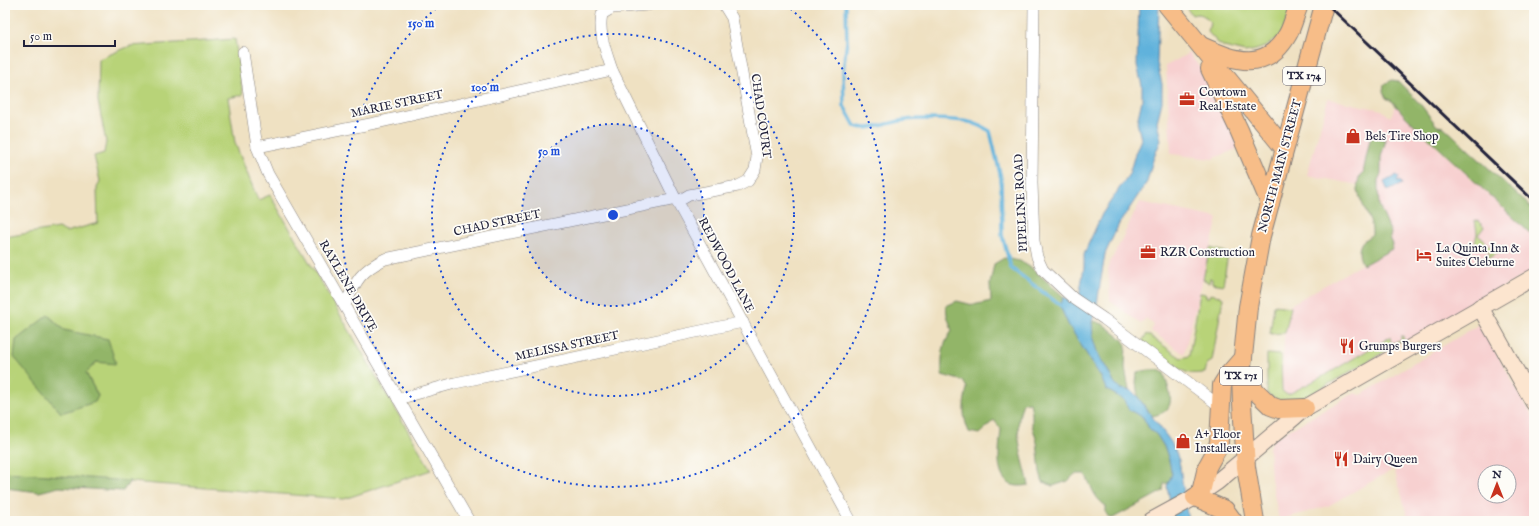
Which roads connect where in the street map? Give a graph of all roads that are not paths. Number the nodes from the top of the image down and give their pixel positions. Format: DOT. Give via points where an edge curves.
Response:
graph roads {
  1 [pos="648,5"];
  2 [pos="724,5"];
  3 [pos="1034,5"];
  4 [pos="1167,5"];
  5 [pos="1299,5"];
  6 [pos="1324,5"];
  7 [pos="1199,44"];
  8 [pos="243,52"];
  9 [pos="612,70"];
  10 [pos="257,147"];
  11 [pos="1284,148"];
  12 [pos="677,200"];
  13 [pos="1270,203"];
  14 [pos="1534,277"];
  15 [pos="345,305"];
  16 [pos="1480,308"];
  17 [pos="743,322"];
  18 [pos="1243,358"];
  19 [pos="1241,377"];
  20 [pos="398,398"];
  21 [pos="1534,403"];
  22 [pos="1221,407"];
  23 [pos="1305,408"];
  24 [pos="1245,457"];
  25 [pos="1198,494"];
  26 [pos="468,521"];
  27 [pos="851,521"];
  28 [pos="1151,521"];
  29 [pos="1233,521"];
  30 [pos="1255,521"];
  1 -- 9 [label="street, REDWOOD LANE" via="612,8 602,14 600,25"];
  2 -- 12 [label="street, CHAD COURT" via="732,18 757,157 755,170 748,181 738,186 689,195"];
  3 -- 22 [label="street, PIPELINE ROAD" via="1032,183 1037,257 1044,270 1074,298"];
  4 -- 7 [label="main road"];
  5 -- 7 [label="main road" via="1288,34 1272,54 1264,58 1237,59"];
  6 -- 11 [label="main road, NORTH MAIN STREET / TX 174"];
  7 -- 11 [label="main road"];
  7 -- 13 [label="main road"];
  8 -- 10 [label="street, RAYLENE DRIVE"];
  9 -- 10 [label="street, MARIE STREET"];
  9 -- 12 [label="street, REDWOOD LANE"];
  10 -- 15 [label="street, RAYLENE DRIVE" via="268,174"];
  11 -- 13 [label="main road, NORTH MAIN STREET / TX 171"];
  12 -- 15 [label="street, CHAD STREET" via="385,259 363,272"];
  12 -- 17 [label="street, REDWOOD LANE"];
  13 -- 18 [label="main road, NORTH MAIN STREET / TX 171" via="1257,251"];
  14 -- 16 [label="street"];
  15 -- 20 [label="street, RAYLENE DRIVE"];
  16 -- 21 [label="street"];
  16 -- 23 [label="street"];
  17 -- 20 [label="street, MELISSA STREET" via="455,383"];
  17 -- 27 [label="street, REDWOOD LANE"];
  18 -- 19 [label="main road, NORTH MAIN STREET / TX 171"];
  18 -- 22 [label="main road" via="1222,385"];
  19 -- 23 [label="main road" via="1271,406 1279,409"];
  19 -- 24 [label="main road, NORTH MAIN STREET / TX 171"];
  20 -- 26 [label="street, RAYLENE DRIVE"];
  22 -- 25 [label="main road" via="1219,442"];
  23 -- 24 [label="street"];
  24 -- 25 [label="street" via="1217,482"];
  24 -- 30 [label="main road, NORTH MAIN STREET / TX 171"];
  25 -- 28 [label="street"];
  25 -- 29 [label="main road" via="1225,510"];
}
